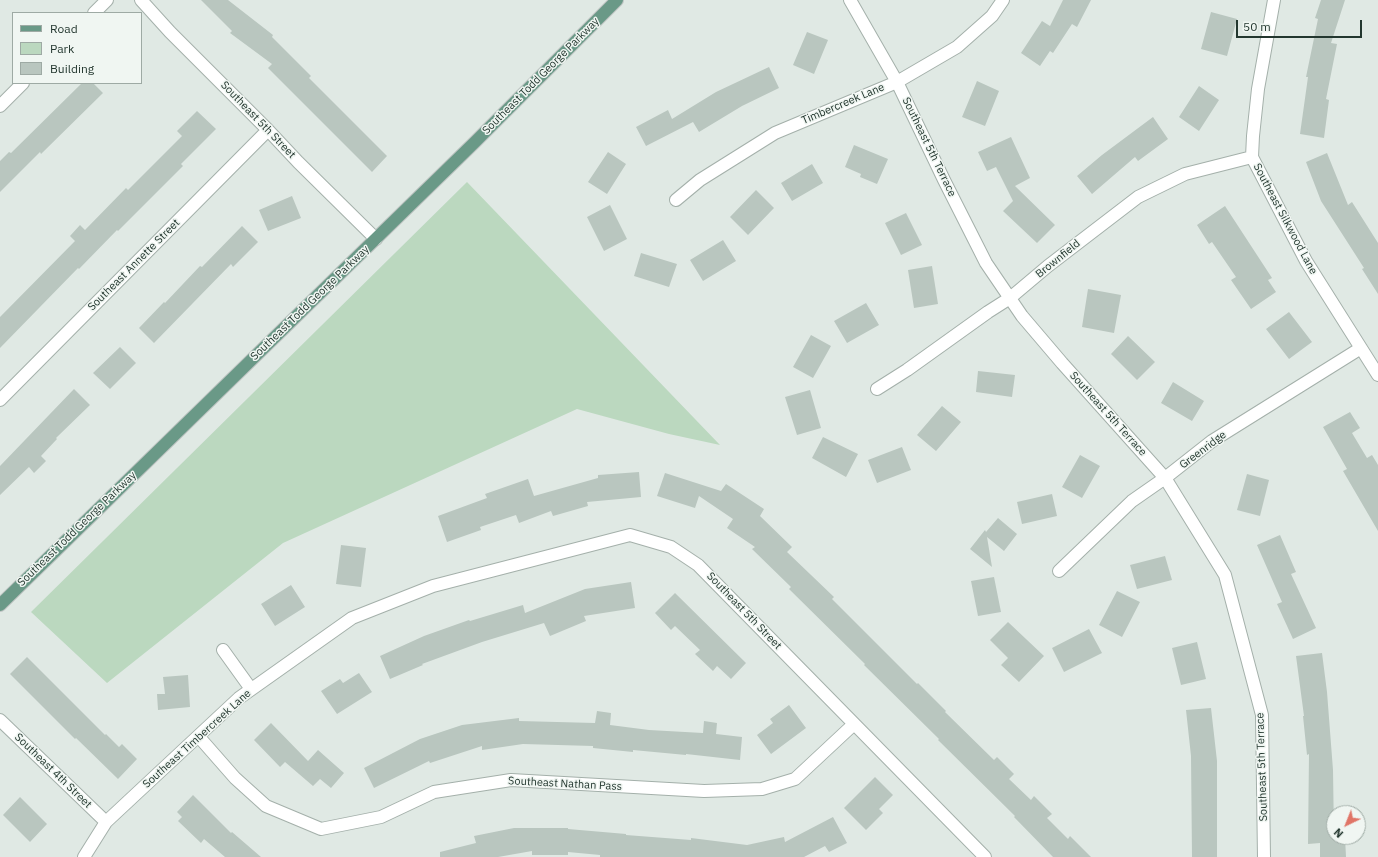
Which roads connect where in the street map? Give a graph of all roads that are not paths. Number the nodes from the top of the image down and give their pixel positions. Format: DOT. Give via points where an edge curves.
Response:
graph roads {
  1 [pos="107,0"];
  2 [pos="141,0"];
  3 [pos="617,0"];
  4 [pos="1003,0"];
  5 [pos="1274,0"];
  6 [pos="850,1"];
  7 [pos="95,12"];
  8 [pos="897,82"];
  9 [pos="22,84"];
  10 [pos="0,106"];
  11 [pos="268,130"];
  12 [pos="1252,157"];
  13 [pos="676,200"];
  14 [pos="376,239"];
  15 [pos="1010,298"];
  16 [pos="1361,348"];
  17 [pos="1378,375"];
  18 [pos="877,389"];
  19 [pos="0,400"];
  20 [pos="1165,478"];
  21 [pos="1059,571"];
  22 [pos="432,586"];
  23 [pos="0,605"];
  24 [pos="223,650"];
  25 [pos="251,689"];
  26 [pos="0,720"];
  27 [pos="854,724"];
  28 [pos="199,737"];
  29 [pos="106,822"];
  30 [pos="84,857"];
  31 [pos="985,857"];
  32 [pos="1264,857"];
  1 -- 7 [label="street"];
  2 -- 11 [label="street, Southeast 5th Street"];
  3 -- 14 [label="main road, Southeast Todd George Parkway"];
  4 -- 8 [label="street, Timbercreek Lane" via="992,16 957,47"];
  5 -- 12 [label="street, Southeast Silkwood Lane" via="1258,89"];
  6 -- 8 [label="street, Southeast 5th Terrace"];
  8 -- 13 [label="street, Timbercreek Lane" via="775,133 700,180"];
  8 -- 15 [label="street, Southeast 5th Terrace" via="986,263"];
  9 -- 10 [label="street"];
  11 -- 14 [label="street, Southeast 5th Street"];
  11 -- 19 [label="street, Southeast Annette Street"];
  12 -- 15 [label="street, Brownfield" via="1185,174 1138,196"];
  12 -- 16 [label="street, Southeast Silkwood Lane" via="1306,261"];
  14 -- 23 [label="main road, Southeast Todd George Parkway"];
  15 -- 18 [label="street, Brownfield"];
  15 -- 20 [label="street, Southeast 5th Terrace" via="1057,357"];
  16 -- 17 [label="street, Southeast Silkwood Lane"];
  16 -- 20 [label="street, Greenridge" via="1212,441"];
  20 -- 21 [label="street, Greenridge" via="1132,501"];
  20 -- 32 [label="street, Southeast 5th Terrace" via="1225,575 1262,715"];
  22 -- 25 [label="street, Southeast Timbercreek Lane" via="352,618"];
  22 -- 27 [label="street, Southeast 5th Street" via="630,535 671,547 698,565"];
  24 -- 25 [label="street"];
  25 -- 28 [label="street, Southeast Timbercreek Lane"];
  26 -- 29 [label="street, Southeast 4th Street"];
  27 -- 28 [label="street, Southeast Nathan Pass" via="795,779 762,788 704,791 511,780 434,792 382,817 321,829 266,806 235,778"];
  27 -- 31 [label="street, Southeast 5th Street"];
  28 -- 29 [label="street, Southeast Timbercreek Lane"];
  29 -- 30 [label="street, Southeast Timbercreek Lane"];
}
